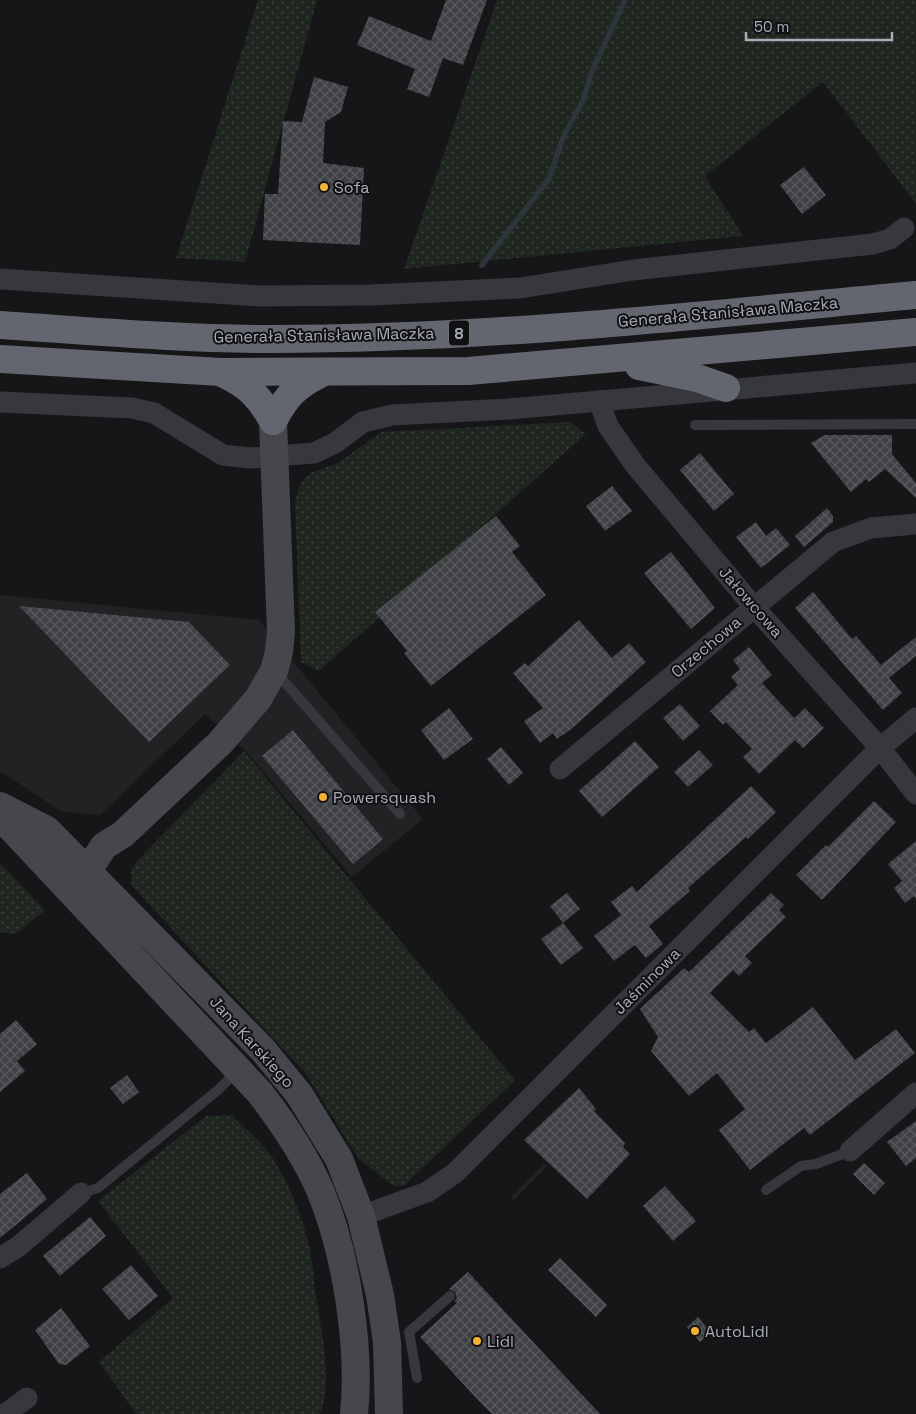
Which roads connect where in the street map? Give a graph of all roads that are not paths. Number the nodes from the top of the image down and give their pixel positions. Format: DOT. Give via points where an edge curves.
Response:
graph roads {
  1 [pos="904,228"];
  2 [pos="0,279"];
  3 [pos="916,295"];
  4 [pos="0,325"];
  5 [pos="916,332"];
  6 [pos="0,359"];
  7 [pos="611,360"];
  8 [pos="220,372"];
  9 [pos="322,373"];
  10 [pos="916,373"];
  11 [pos="726,388"];
  12 [pos="599,401"];
  13 [pos="0,402"];
  14 [pos="273,420"];
  15 [pos="916,424"];
  16 [pos="695,425"];
  17 [pos="274,456"];
  18 [pos="916,524"];
  19 [pos="754,607"];
  20 [pos="274,671"];
  21 [pos="916,718"];
  22 [pos="880,748"];
  23 [pos="560,769"];
  24 [pos="916,794"];
  25 [pos="0,806"];
  26 [pos="400,814"];
  27 [pos="0,816"];
  28 [pos="88,870"];
  29 [pos="67,889"];
  30 [pos="239,1070"];
  31 [pos="916,1093"];
  32 [pos="850,1151"];
  33 [pos="766,1190"];
  34 [pos="81,1193"];
  35 [pos="361,1216"];
  36 [pos="0,1258"];
  37 [pos="380,1295"];
  38 [pos="450,1296"];
  39 [pos="349,1297"];
  40 [pos="417,1378"];
  41 [pos="27,1398"];
  42 [pos="5,1414"];
  43 [pos="354,1414"];
  44 [pos="389,1414"];
  1 -- 2 [label="street" via="890,239 873,244 633,270 489,290 261,296"];
  3 -- 4 [label="highway, Generała Stanisława Maczka / 8" via="502,332 271,339"];
  5 -- 7 [label="highway"];
  6 -- 8 [label="highway"];
  7 -- 9 [label="highway" via="468,371"];
  7 -- 11 [label="highway" via="697,378"];
  8 -- 9 [label="highway"];
  8 -- 14 [label="highway" via="242,383 260,399"];
  9 -- 14 [label="highway" via="301,383 284,400"];
  10 -- 11 [label="street"];
  11 -- 12 [label="street"];
  12 -- 17 [label="street" via="377,417 363,422 335,443 314,453"];
  12 -- 19 [label="street, Jałowcowa" via="608,426 635,465"];
  13 -- 17 [label="street" via="132,408 168,420 224,455"];
  14 -- 17 [label="street"];
  15 -- 16 [label="lane"];
  17 -- 20 [label="street" via="281,632"];
  18 -- 19 [label="street, Orzechowa" via="871,528 833,542"];
  19 -- 22 [label="street, Jałowcowa"];
  19 -- 23 [label="street, Orzechowa"];
  20 -- 26 [label="lane"];
  20 -- 28 [label="street" via="258,699 220,742 123,834 104,846"];
  21 -- 22 [label="street, Jaśminowa"];
  22 -- 24 [label="street, Jałowcowa"];
  22 -- 35 [label="street, Jaśminowa" via="455,1173 426,1192"];
  25 -- 28 [label="street, Jana Karskiego" via="47,830"];
  27 -- 29 [label="street, Jana Karskiego"];
  28 -- 29 [label="street"];
  28 -- 35 [label="street, Jana Karskiego" via="263,1050 299,1094 339,1159"];
  29 -- 30 [label="street, Jana Karskiego"];
  30 -- 34 [label="lane" via="98,1188"];
  30 -- 39 [label="street, Jana Karskiego" via="279,1118 320,1191 342,1256"];
  31 -- 32 [label="street"];
  32 -- 33 [label="lane" via="801,1166"];
  34 -- 36 [label="street" via="19,1246"];
  35 -- 37 [label="street, Jana Karskiego"];
  37 -- 39 [label="street"];
  37 -- 44 [label="street, Jana Karskiego" via="387,1342"];
  38 -- 40 [label="lane" via="409,1332"];
  39 -- 43 [label="street, Jana Karskiego" via="354,1346"];
  41 -- 42 [label="street"];
}
